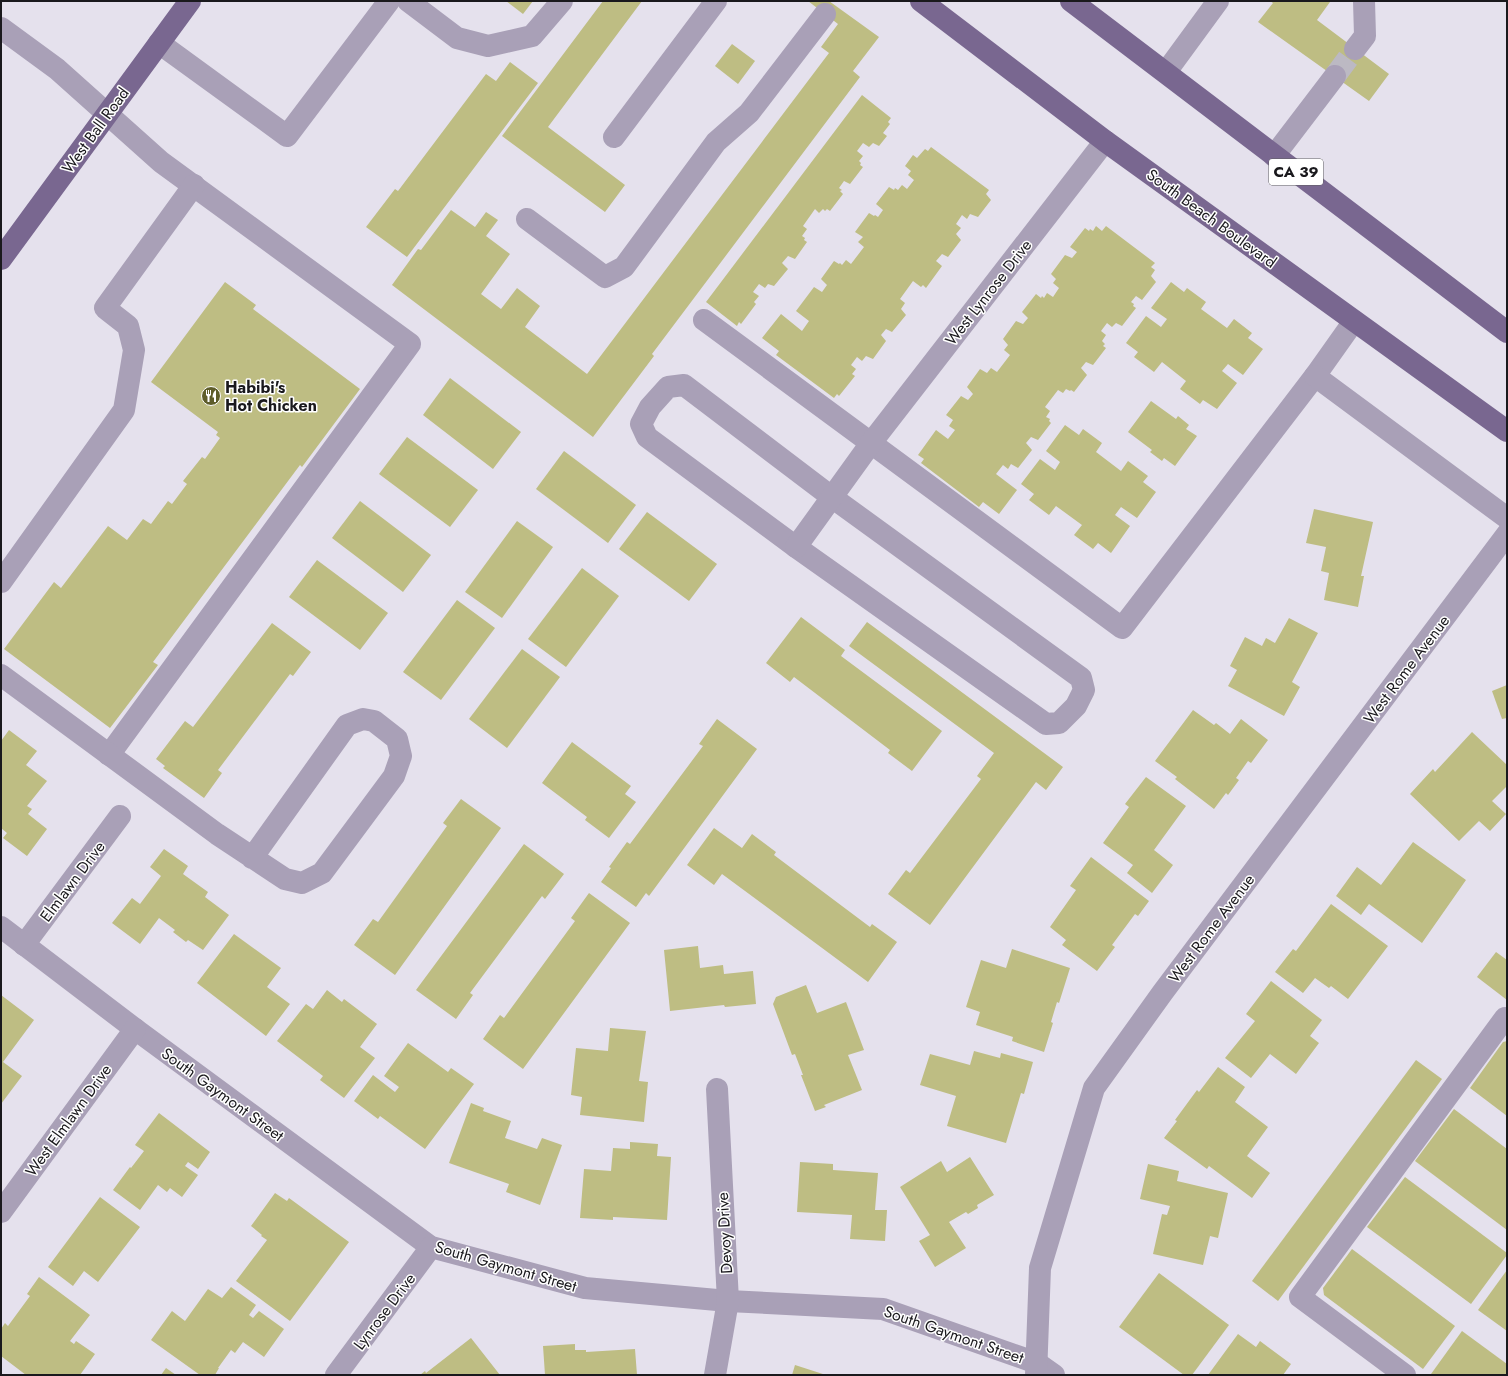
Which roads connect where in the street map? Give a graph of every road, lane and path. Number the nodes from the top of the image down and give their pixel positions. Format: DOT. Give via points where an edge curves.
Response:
graph roads {
  1 [pos="190,1"];
  2 [pos="389,1"];
  3 [pos="408,1"];
  4 [pos="562,1"];
  5 [pos="716,1"];
  6 [pos="921,1"];
  7 [pos="1071,1"];
  8 [pos="1217,1"];
  9 [pos="1364,1"];
  10 [pos="830,6"];
  11 [pos="4,37"];
  12 [pos="159,43"];
  13 [pos="1355,48"];
  14 [pos="1166,72"];
  15 [pos="1335,76"];
  16 [pos="108,113"];
  17 [pos="614,137"];
  18 [pos="1105,141"];
  19 [pos="1274,156"];
  20 [pos="194,186"];
  21 [pos="527,219"];
  22 [pos="1,259"];
  23 [pos="704,320"];
  24 [pos="1354,321"];
  25 [pos="1507,332"];
  26 [pos="1315,376"];
  27 [pos="1507,431"];
  28 [pos="871,443"];
  29 [pos="833,498"];
  30 [pos="1507,518"];
  31 [pos="1507,534"];
  32 [pos="796,547"];
  33 [pos="1,582"];
  34 [pos="1,675"];
  35 [pos="109,755"];
  36 [pos="120,816"];
  37 [pos="252,858"];
  38 [pos="1,928"];
  39 [pos="24,945"];
  40 [pos="1507,1019"];
  41 [pos="135,1029"];
  42 [pos="717,1090"];
  43 [pos="1,1212"];
  44 [pos="431,1247"];
  45 [pos="728,1301"];
  46 [pos="1042,1371"];
  47 [pos="336,1375"];
  48 [pos="715,1375"];
  49 [pos="1405,1375"];
  1 -- 12 [label="main road, West Ball Road"];
  2 -- 12 [label="street" via="288,136"];
  3 -- 4 [label="street" via="457,38 488,46 532,36"];
  5 -- 17 [label="street"];
  6 -- 18 [label="main road, South Beach Boulevard"];
  7 -- 14 [label="main road, CA 39"];
  8 -- 14 [label="street"];
  9 -- 13 [label="street" via="1365,36"];
  10 -- 21 [label="street" via="749,113 716,142 624,267 605,277"];
  11 -- 16 [label="street" via="57,69"];
  12 -- 16 [label="main road, West Ball Road"];
  14 -- 19 [label="main road, CA 39"];
  15 -- 19 [label="street"];
  16 -- 20 [label="street" via="161,162"];
  16 -- 22 [label="main road, West Ball Road"];
  18 -- 24 [label="main road, South Beach Boulevard"];
  18 -- 28 [label="street, West Lynrose Drive"];
  19 -- 25 [label="main road, CA 39"];
  20 -- 33 [label="street" via="105,308 128,326 134,350 124,410"];
  20 -- 35 [label="street" via="410,344"];
  23 -- 28 [label="street"];
  24 -- 26 [label="street"];
  24 -- 27 [label="main road, South Beach Boulevard"];
  26 -- 28 [label="street" via="1122,628"];
  26 -- 30 [label="street"];
  28 -- 29 [label="street, West Lynrose Drive"];
  29 -- 32 [label="street, West Lynrose Drive"];
  29 -- 32 [label="street" via="684,385 668,387 650,407 641,424 647,437"];
  29 -- 32 [label="street" via="1081,678 1084,690 1076,706 1059,723 1046,724"];
  31 -- 46 [label="street, West Rome Avenue" via="1162,992 1094,1088 1040,1268"];
  34 -- 35 [label="street"];
  35 -- 37 [label="street"];
  36 -- 39 [label="street, Elmlawn Drive"];
  37 -- 37 [label="street" via="285,880 302,883 322,873 394,776 401,756 397,739 374,721 363,719 347,725"];
  38 -- 39 [label="street, South Gaymont Street"];
  39 -- 41 [label="street, South Gaymont Street"];
  40 -- 49 [label="street" via="1505,1018 1300,1296"];
  41 -- 43 [label="street, West Elmlawn Drive"];
  41 -- 44 [label="street, South Gaymont Street"];
  42 -- 45 [label="street, Devoy Drive"];
  44 -- 45 [label="street, South Gaymont Street" via="585,1288"];
  44 -- 47 [label="street, Lynrose Drive"];
  45 -- 46 [label="street, South Gaymont Street" via="883,1309"];
  45 -- 48 [label="street, Devoy Drive"];
}
